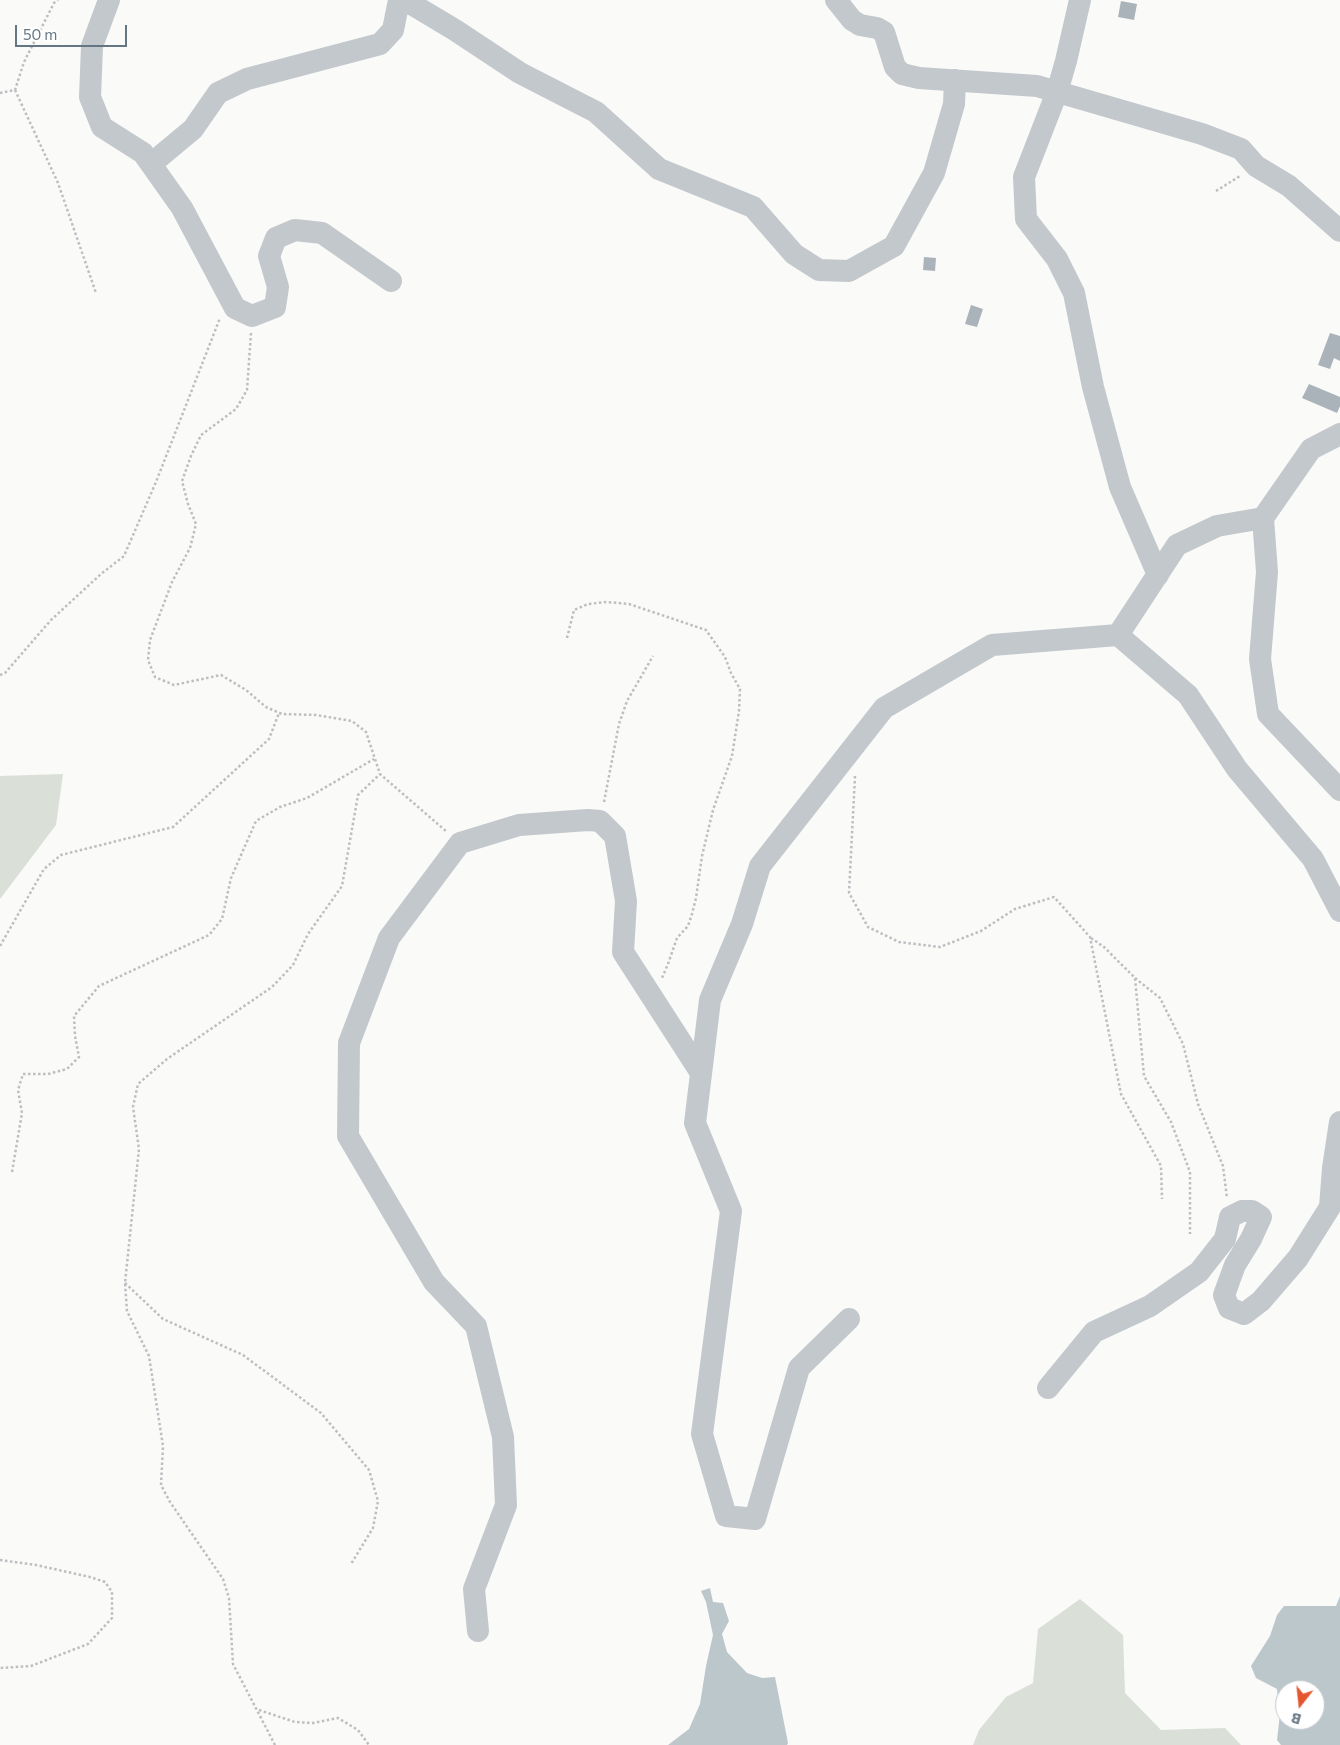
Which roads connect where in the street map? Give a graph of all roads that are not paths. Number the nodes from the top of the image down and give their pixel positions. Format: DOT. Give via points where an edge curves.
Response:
graph roads {
  1 [pos="108,0"];
  2 [pos="399,0"];
  3 [pos="405,0"];
  4 [pos="836,0"];
  5 [pos="1080,0"];
  6 [pos="954,80"];
  7 [pos="1056,92"];
  8 [pos="151,164"];
  9 [pos="1340,231"];
  10 [pos="391,281"];
  11 [pos="1340,434"];
  12 [pos="1263,518"];
  13 [pos="1158,575"];
  14 [pos="1118,635"];
  15 [pos="1340,790"];
  16 [pos="1340,911"];
  17 [pos="701,1073"];
  18 [pos="1340,1122"];
  19 [pos="849,1319"];
  20 [pos="1048,1388"];
  21 [pos="478,1631"];
  1 -- 8 [label="street" via="92,46 90,97 102,127 143,153"];
  2 -- 8 [label="street" via="393,30 380,44 247,79 218,93 193,129"];
  3 -- 6 [label="street" via="520,73 596,112 659,169 753,208 794,254 820,270 849,271 894,246 934,173 954,104"];
  4 -- 6 [label="street" via="852,20 884,32 895,67 902,74"];
  5 -- 7 [label="street"];
  6 -- 7 [label="street" via="1037,86"];
  7 -- 9 [label="street" via="1202,134 1241,149 1256,166 1289,186"];
  7 -- 13 [label="street" via="1024,177 1026,219 1057,259 1074,293 1093,387 1120,487"];
  8 -- 10 [label="street" via="182,208 235,308 252,316 275,307 278,287 269,256 276,238 294,230 322,233"];
  11 -- 12 [label="street" via="1311,449"];
  12 -- 13 [label="street" via="1217,526 1177,544"];
  12 -- 15 [label="street" via="1268,572 1260,660 1268,714"];
  13 -- 14 [label="street"];
  14 -- 16 [label="street" via="1188,695 1237,769 1313,859"];
  14 -- 17 [label="street" via="992,645 884,708 760,866 742,924 710,1000"];
  17 -- 19 [label="street" via="695,1123 731,1211 702,1434 726,1516 755,1519 799,1368"];
  17 -- 21 [label="street" via="623,952 626,901 615,836 600,821 519,825 460,843 390,938 349,1043 348,1136 434,1282 476,1326 503,1437 506,1505 474,1589"];
  18 -- 20 [label="street" via="1330,1207 1298,1258 1261,1301 1244,1314 1229,1308 1224,1295 1235,1265 1252,1239 1261,1217 1252,1211 1242,1211 1230,1217 1225,1239 1199,1272 1150,1306 1094,1332"];
}
